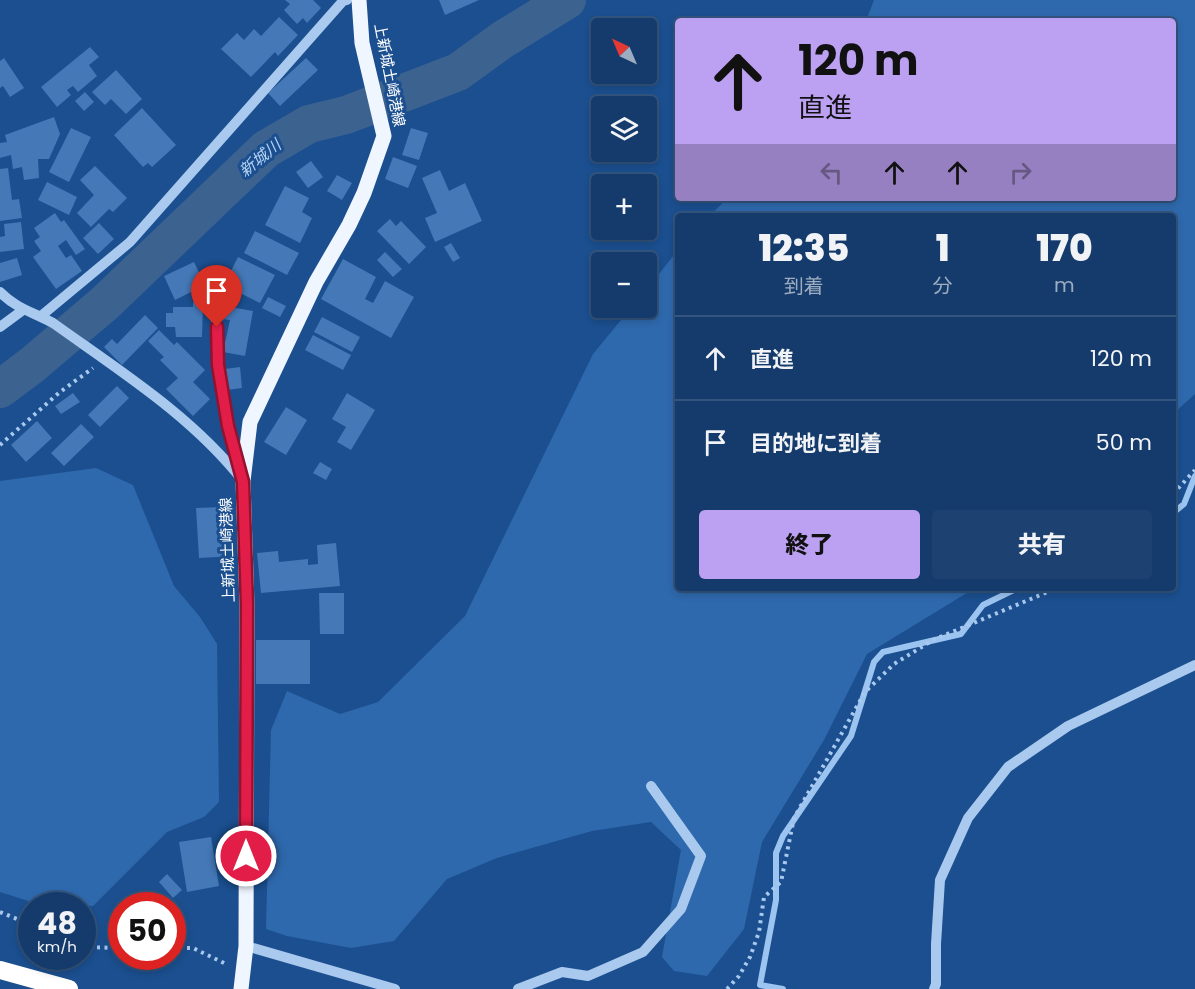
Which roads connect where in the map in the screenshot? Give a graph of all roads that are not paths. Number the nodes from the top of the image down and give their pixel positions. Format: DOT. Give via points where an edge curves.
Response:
graph roads {
  1 [pos="346,0"];
  2 [pos="359,0"];
  3 [pos="0,292"];
  4 [pos="216,309"];
  5 [pos="24,310"];
  6 [pos="41,316"];
  7 [pos="0,327"];
  8 [pos="243,482"];
  9 [pos="1195,665"];
  10 [pos="651,786"];
  11 [pos="246,946"];
  12 [pos="0,970"];
  13 [pos="69,989"];
  14 [pos="241,989"];
  15 [pos="395,989"];
  16 [pos="518,989"];
  17 [pos="934,989"];
  1 -- 6 [label="street" via="130,243"];
  2 -- 8 [label="main road, 上新城土崎港線" via="362,43 384,136 364,193 316,282 250,422"];
  3 -- 5 [label="street"];
  4 -- 8 [label="street" via="218,365"];
  5 -- 6 [label="street"];
  5 -- 7 [label="street"];
  6 -- 8 [label="street" via="180,415"];
  8 -- 11 [label="main road, 上新城土崎港線" via="247,605"];
  9 -- 17 [label="street" via="1068,726 1008,767 968,818 940,880"];
  10 -- 16 [label="street" via="701,856 681,909 643,952 588,976 562,972"];
  11 -- 14 [label="main road, 上新城土崎港線"];
  11 -- 15 [label="street"];
  12 -- 13 [label="highway"];
}
